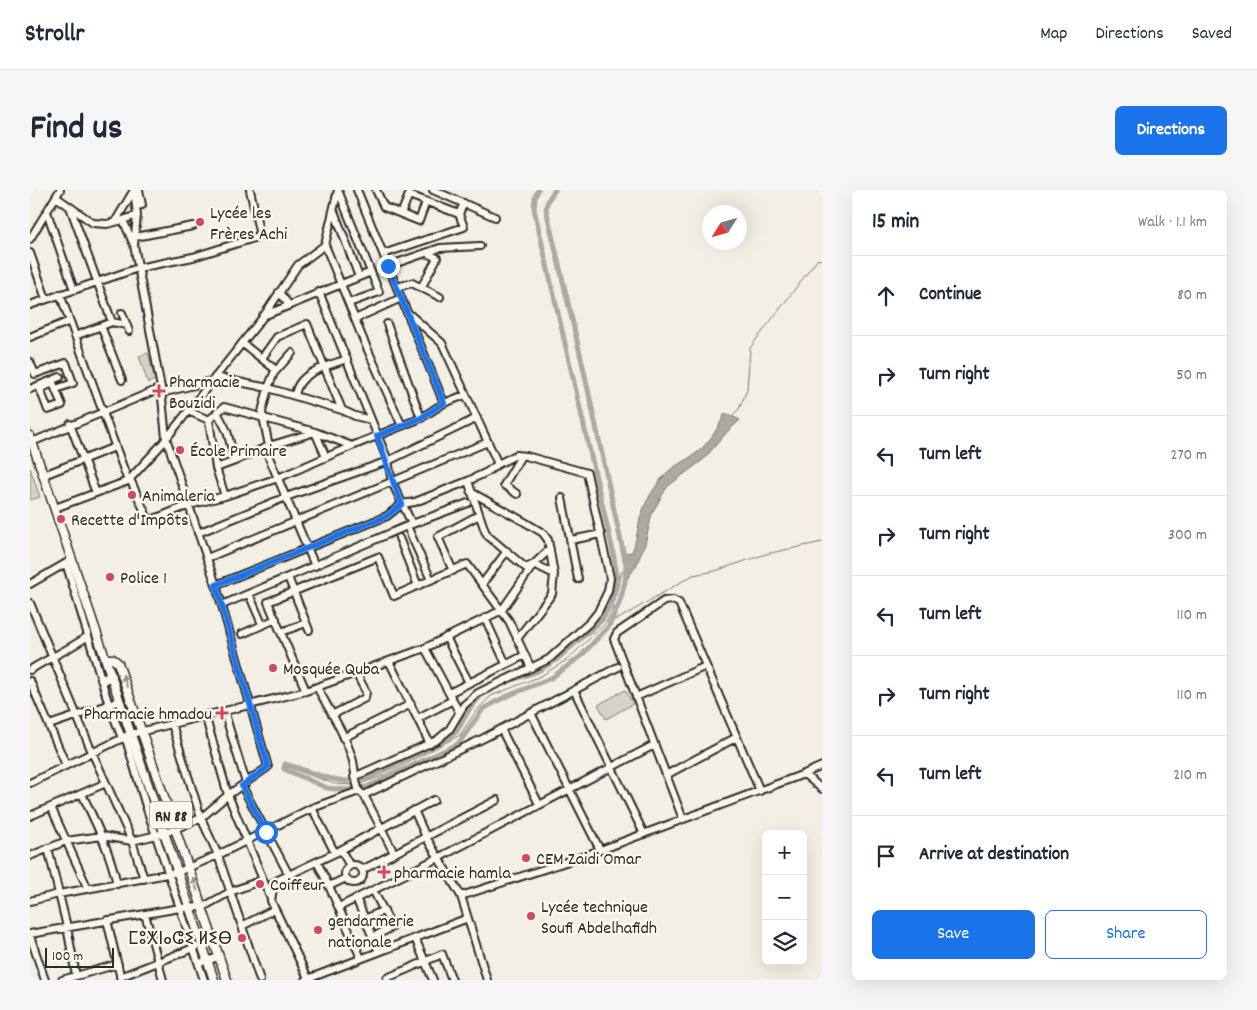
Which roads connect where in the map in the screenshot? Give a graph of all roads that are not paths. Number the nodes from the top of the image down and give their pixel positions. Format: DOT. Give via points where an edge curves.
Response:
graph roads {
  1 [pos="60,190"];
  2 [pos="134,190"];
  3 [pos="139,190"];
  4 [pos="250,190"];
  5 [pos="338,190"];
  6 [pos="358,190"];
  7 [pos="376,190"];
  8 [pos="433,190"];
  9 [pos="442,192"];
  10 [pos="410,193"];
  11 [pos="56,197"];
  12 [pos="426,202"];
  13 [pos="464,204"];
  14 [pos="137,206"];
  15 [pos="70,207"];
  16 [pos="333,210"];
  17 [pos="46,212"];
  18 [pos="401,214"];
  19 [pos="459,214"];
  20 [pos="137,215"];
  21 [pos="495,217"];
  22 [pos="123,220"];
  23 [pos="116,222"];
  24 [pos="193,226"];
  25 [pos="30,240"];
  26 [pos="134,241"];
  27 [pos="325,245"];
  28 [pos="480,246"];
  29 [pos="427,253"];
  30 [pos="30,254"];
  31 [pos="383,254"];
  32 [pos="388,266"];
  33 [pos="138,268"];
  34 [pos="371,272"];
  35 [pos="359,277"];
  36 [pos="98,282"];
  37 [pos="341,283"];
  38 [pos="397,287"];
  39 [pos="421,288"];
  40 [pos="74,290"];
  41 [pos="279,292"];
  42 [pos="319,292"];
  43 [pos="60,294"];
  44 [pos="440,297"];
  45 [pos="401,298"];
  46 [pos="46,299"];
  47 [pos="349,303"];
  48 [pos="30,305"];
  49 [pos="289,305"];
  50 [pos="407,312"];
  51 [pos="122,313"];
  52 [pos="263,317"];
  53 [pos="355,318"];
  54 [pos="70,321"];
  55 [pos="112,322"];
  56 [pos="387,324"];
  57 [pos="101,326"];
  58 [pos="430,332"];
  59 [pos="75,336"];
  60 [pos="30,337"];
  61 [pos="417,337"];
  62 [pos="242,343"];
  63 [pos="292,353"];
  64 [pos="262,358"];
  65 [pos="347,359"];
  66 [pos="30,362"];
  67 [pos="325,366"];
  68 [pos="56,367"];
  69 [pos="276,370"];
  70 [pos="60,377"];
  71 [pos="213,379"];
  72 [pos="122,380"];
  73 [pos="64,386"];
  74 [pos="268,388"];
  75 [pos="30,389"];
  76 [pos="56,389"];
  77 [pos="161,390"];
  78 [pos="465,395"];
  79 [pos="295,396"];
  80 [pos="444,403"];
  81 [pos="342,410"];
  82 [pos="188,411"];
  83 [pos="102,412"];
  84 [pos="217,412"];
  85 [pos="264,417"];
  86 [pos="421,418"];
  87 [pos="477,418"];
  88 [pos="209,420"];
  89 [pos="371,420"];
  90 [pos="70,424"];
  91 [pos="402,426"];
  92 [pos="315,432"];
  93 [pos="377,436"];
  94 [pos="166,438"];
  95 [pos="31,439"];
  96 [pos="488,442"];
  97 [pos="352,446"];
  98 [pos="115,447"];
  99 [pos="267,447"];
  100 [pos="521,456"];
  101 [pos="326,457"];
  102 [pos="83,460"];
  103 [pos="235,461"];
  104 [pos="388,461"];
  105 [pos="498,464"];
  106 [pos="216,468"];
  107 [pos="44,475"];
  108 [pos="278,478"];
  109 [pos="129,480"];
  110 [pos="468,481"];
  111 [pos="392,482"];
  112 [pos="471,492"];
  113 [pos="96,493"];
  114 [pos="517,494"];
  115 [pos="224,496"];
  116 [pos="286,497"];
  117 [pos="562,498"];
  118 [pos="468,503"];
  119 [pos="402,504"];
  120 [pos="189,505"];
  121 [pos="55,508"];
  122 [pos="479,516"];
  123 [pos="296,521"];
  124 [pos="410,525"];
  125 [pos="198,533"];
  126 [pos="601,534"];
  127 [pos="399,538"];
  128 [pos="570,540"];
  129 [pos="308,547"];
  130 [pos="550,549"];
  131 [pos="507,551"];
  132 [pos="206,558"];
  133 [pos="69,561"];
  134 [pos="534,564"];
  135 [pos="315,566"];
  136 [pos="453,570"];
  137 [pos="554,574"];
  138 [pos="288,577"];
  139 [pos="578,579"];
  140 [pos="431,580"];
  141 [pos="30,584"];
  142 [pos="482,584"];
  143 [pos="216,585"];
  144 [pos="418,586"];
  145 [pos="294,592"];
  146 [pos="249,594"];
  147 [pos="30,603"];
  148 [pos="83,603"];
  149 [pos="222,605"];
  150 [pos="502,610"];
  151 [pos="485,618"];
  152 [pos="276,620"];
  153 [pos="306,623"];
  154 [pos="262,624"];
  155 [pos="309,630"];
  156 [pos="281,632"];
  157 [pos="242,634"];
  158 [pos="88,636"];
  159 [pos="446,637"];
  160 [pos="517,639"];
  161 [pos="425,648"];
  162 [pos="525,655"];
  163 [pos="52,656"];
  164 [pos="106,659"];
  165 [pos="389,661"];
  166 [pos="506,664"];
  167 [pos="618,666"];
  168 [pos="706,666"];
  169 [pos="531,668"];
  170 [pos="30,670"];
  171 [pos="356,673"];
  172 [pos="112,676"];
  173 [pos="102,680"];
  174 [pos="30,681"];
  175 [pos="469,683"];
  176 [pos="318,687"];
  177 [pos="574,690"];
  178 [pos="306,691"];
  179 [pos="449,693"];
  180 [pos="636,697"];
  181 [pos="453,700"];
  182 [pos="120,702"];
  183 [pos="411,704"];
  184 [pos="109,705"];
  185 [pos="250,705"];
  186 [pos="224,711"];
  187 [pos="459,712"];
  188 [pos="531,713"];
  189 [pos="205,715"];
  190 [pos="332,715"];
  191 [pos="77,716"];
  192 [pos="418,718"];
  193 [pos="172,724"];
  194 [pos="49,725"];
  195 [pos="501,729"];
  196 [pos="142,731"];
  197 [pos="126,736"];
  198 [pos="737,737"];
  199 [pos="343,738"];
  200 [pos="430,744"];
  201 [pos="654,745"];
  202 [pos="92,752"];
  203 [pos="66,765"];
  204 [pos="612,766"];
  205 [pos="822,766"];
  206 [pos="804,774"];
  207 [pos="666,775"];
  208 [pos="142,781"];
  209 [pos="30,783"];
  210 [pos="106,783"];
  211 [pos="244,784"];
  212 [pos="358,787"];
  213 [pos="570,788"];
  214 [pos="822,789"];
  215 [pos="760,791"];
  216 [pos="82,794"];
  217 [pos="228,795"];
  218 [pos="164,796"];
  219 [pos="153,800"];
  220 [pos="434,800"];
  221 [pos="497,800"];
  222 [pos="144,803"];
  223 [pos="539,804"];
  224 [pos="51,807"];
  225 [pos="312,808"];
  226 [pos="414,810"];
  227 [pos="30,816"];
  228 [pos="201,818"];
  229 [pos="682,819"];
  230 [pos="176,829"];
  231 [pos="381,829"];
  232 [pos="266,832"];
  233 [pos="165,833"];
  234 [pos="644,834"];
  235 [pos="102,836"];
  236 [pos="156,836"];
  237 [pos="426,837"];
  238 [pos="66,841"];
  239 [pos="132,841"];
  240 [pos="247,841"];
  241 [pos="48,848"];
  242 [pos="600,850"];
  243 [pos="338,852"];
  244 [pos="394,853"];
  245 [pos="218,855"];
  246 [pos="30,856"];
  247 [pos="438,858"];
  248 [pos="317,862"];
  249 [pos="350,866"];
  250 [pos="189,867"];
  251 [pos="362,870"];
  252 [pos="178,872"];
  253 [pos="169,874"];
  254 [pos="289,876"];
  255 [pos="346,878"];
  256 [pos="144,879"];
  257 [pos="262,880"];
  258 [pos="358,882"];
  259 [pos="117,884"];
  260 [pos="329,886"];
  261 [pos="88,889"];
  262 [pos="373,890"];
  263 [pos="230,892"];
  264 [pos="59,894"];
  265 [pos="364,894"];
  266 [pos="461,896"];
  267 [pos="356,898"];
  268 [pos="30,901"];
  269 [pos="271,901"];
  270 [pos="203,907"];
  271 [pos="339,907"];
  272 [pos="180,908"];
  273 [pos="190,908"];
  274 [pos="275,908"];
  275 [pos="384,910"];
  276 [pos="145,914"];
  277 [pos="468,918"];
  278 [pos="365,919"];
  279 [pos="107,920"];
  280 [pos="242,926"];
  281 [pos="67,927"];
  282 [pos="30,935"];
  283 [pos="373,937"];
  284 [pos="415,938"];
  285 [pos="202,944"];
  286 [pos="193,948"];
  287 [pos="379,952"];
  288 [pos="219,956"];
  289 [pos="361,958"];
  290 [pos="207,960"];
  291 [pos="158,962"];
  292 [pos="425,962"];
  293 [pos="118,964"];
  294 [pos="199,964"];
  295 [pos="76,976"];
  296 [pos="121,978"];
  297 [pos="387,978"];
  298 [pos="45,980"];
  299 [pos="62,980"];
  300 [pos="163,980"];
  301 [pos="204,980"];
  302 [pos="214,980"];
  303 [pos="227,980"];
  304 [pos="260,980"];
  305 [pos="307,980"];
  306 [pos="433,980"];
  307 [pos="452,980"];
  308 [pos="487,980"];
  1 -- 11 [label="street"];
  2 -- 14 [label="street"];
  2 -- 23 [label="street"];
  3 -- 14 [label="street" via="142,205"];
  4 -- 33 [label="street" via="259,231 254,238 193,257"];
  5 -- 16 [label="street"];
  5 -- 34 [label="street"];
  6 -- 31 [label="street"];
  7 -- 18 [label="street" via="384,207"];
  8 -- 9 [label="street"];
  9 -- 13 [label="street"];
  10 -- 12 [label="street"];
  10 -- 18 [label="street"];
  11 -- 15 [label="street"];
  11 -- 17 [label="street"];
  12 -- 18 [label="street" via="419,221"];
  12 -- 19 [label="street"];
  13 -- 19 [label="street"];
  13 -- 21 [label="street"];
  14 -- 20 [label="street"];
  15 -- 23 [label="street" via="93,223"];
  15 -- 36 [label="street"];
  16 -- 27 [label="street"];
  16 -- 35 [label="street"];
  17 -- 25 [label="street"];
  17 -- 40 [label="street"];
  19 -- 31 [label="street" via="464,227"];
  20 -- 22 [label="street"];
  20 -- 26 [label="street"];
  22 -- 23 [label="street"];
  22 -- 26 [label="street"];
  24 -- 26 [label="street"];
  26 -- 33 [label="street"];
  27 -- 37 [label="street"];
  27 -- 41 [label="street" via="298,265"];
  28 -- 29 [label="street" via="440,248"];
  29 -- 32 [label="street"];
  29 -- 39 [label="street" via="437,258"];
  30 -- 46 [label="street"];
  31 -- 32 [label="street"];
  32 -- 38 [label="street"];
  33 -- 36 [label="street"];
  33 -- 77 [label="street"];
  34 -- 35 [label="street"];
  34 -- 47 [label="street" via="379,292"];
  35 -- 37 [label="street"];
  36 -- 40 [label="street"];
  36 -- 55 [label="street"];
  37 -- 42 [label="street"];
  37 -- 47 [label="street"];
  38 -- 39 [label="street" via="412,283"];
  38 -- 45 [label="street"];
  39 -- 44 [label="street"];
  40 -- 43 [label="street"];
  41 -- 49 [label="street"];
  41 -- 52 [label="street"];
  42 -- 49 [label="street"];
  42 -- 65 [label="street"];
  43 -- 46 [label="street"];
  43 -- 54 [label="street"];
  45 -- 50 [label="street"];
  45 -- 53 [label="street"];
  46 -- 48 [label="street"];
  47 -- 53 [label="street"];
  49 -- 52 [label="street"];
  50 -- 58 [label="street"];
  50 -- 61 [label="street"];
  51 -- 55 [label="street" via="128,328"];
  52 -- 62 [label="street"];
  53 -- 91 [label="street"];
  54 -- 59 [label="street"];
  54 -- 60 [label="street"];
  55 -- 57 [label="street"];
  56 -- 86 [label="street"];
  57 -- 59 [label="street"];
  57 -- 72 [label="street"];
  58 -- 61 [label="street"];
  58 -- 78 [label="street" via="442,343"];
  59 -- 83 [label="street"];
  61 -- 80 [label="street"];
  62 -- 64 [label="street"];
  62 -- 71 [label="street"];
  63 -- 69 [label="street"];
  64 -- 67 [label="street" via="277,337 307,324"];
  64 -- 69 [label="street"];
  65 -- 67 [label="street"];
  65 -- 89 [label="street"];
  66 -- 68 [label="street" via="34,374"];
  67 -- 79 [label="street" via="306,376 295,390"];
  67 -- 81 [label="street"];
  68 -- 70 [label="street"];
  68 -- 73 [label="street" via="66,363 73,383"];
  69 -- 74 [label="street"];
  70 -- 73 [label="street"];
  70 -- 75 [label="street"];
  71 -- 74 [label="street"];
  71 -- 77 [label="street"];
  71 -- 82 [label="street"];
  73 -- 76 [label="street"];
  74 -- 79 [label="street"];
  74 -- 85 [label="street" via="262,412"];
  77 -- 83 [label="street"];
  77 -- 94 [label="street"];
  78 -- 80 [label="street"];
  78 -- 87 [label="street"];
  79 -- 81 [label="street"];
  80 -- 86 [label="street"];
  81 -- 89 [label="street"];
  82 -- 88 [label="street"];
  82 -- 94 [label="street"];
  83 -- 90 [label="street"];
  83 -- 98 [label="street"];
  84 -- 85 [label="street" via="224,407"];
  84 -- 88 [label="street"];
  84 -- 103 [label="street" via="227,431"];
  85 -- 92 [label="street"];
  85 -- 99 [label="street"];
  86 -- 91 [label="street"];
  87 -- 96 [label="street"];
  87 -- 104 [label="street"];
  88 -- 106 [label="street"];
  89 -- 93 [label="street"];
  90 -- 95 [label="street"];
  90 -- 102 [label="street"];
  91 -- 93 [label="street"];
  92 -- 97 [label="street"];
  92 -- 99 [label="street"];
  92 -- 101 [label="street"];
  93 -- 97 [label="street"];
  93 -- 104 [label="street"];
  94 -- 109 [label="street"];
  94 -- 120 [label="street"];
  95 -- 107 [label="main road, RN 88"];
  96 -- 105 [label="street"];
  96 -- 111 [label="street"];
  97 -- 101 [label="street"];
  98 -- 102 [label="street"];
  98 -- 109 [label="street"];
  99 -- 103 [label="street"];
  99 -- 108 [label="street"];
  100 -- 105 [label="street" via="516,455"];
  100 -- 114 [label="street" via="504,485"];
  100 -- 126 [label="street" via="588,473"];
  101 -- 108 [label="street"];
  102 -- 107 [label="street"];
  102 -- 113 [label="street"];
  103 -- 106 [label="street"];
  104 -- 111 [label="street"];
  104 -- 116 [label="street"];
  105 -- 110 [label="street"];
  106 -- 115 [label="street"];
  107 -- 121 [label="main road, RN 88"];
  108 -- 115 [label="street"];
  108 -- 116 [label="street"];
  109 -- 113 [label="street"];
  109 -- 120 [label="street" via="149,521"];
  110 -- 112 [label="street"];
  110 -- 119 [label="street"];
  111 -- 119 [label="street"];
  111 -- 123 [label="street"];
  112 -- 122 [label="street"];
  112 -- 130 [label="street" via="543,533"];
  113 -- 121 [label="street"];
  115 -- 120 [label="street"];
  116 -- 123 [label="street"];
  116 -- 125 [label="street"];
  117 -- 128 [label="street"];
  118 -- 124 [label="street"];
  119 -- 124 [label="street"];
  119 -- 129 [label="street" via="387,516"];
  120 -- 125 [label="street"];
  121 -- 133 [label="main road, RN 88"];
  122 -- 131 [label="street" via="486,534"];
  122 -- 136 [label="street" via="438,537"];
  123 -- 129 [label="street"];
  123 -- 132 [label="street"];
  124 -- 135 [label="street"];
  124 -- 140 [label="street"];
  125 -- 132 [label="street"];
  126 -- 128 [label="street"];
  126 -- 169 [label="street" via="610,578 603,603 590,622 568,642 549,659"];
  127 -- 144 [label="street"];
  128 -- 139 [label="street"];
  129 -- 135 [label="street"];
  129 -- 143 [label="street"];
  130 -- 134 [label="street"];
  130 -- 137 [label="street"];
  131 -- 134 [label="street" via="526,568"];
  131 -- 142 [label="street"];
  132 -- 143 [label="street"];
  133 -- 141 [label="street"];
  133 -- 148 [label="main road, RN 88"];
  134 -- 137 [label="street"];
  134 -- 150 [label="street"];
  135 -- 138 [label="street"];
  136 -- 140 [label="street"];
  136 -- 142 [label="street" via="467,564"];
  137 -- 160 [label="street" via="550,598"];
  138 -- 145 [label="street"];
  138 -- 146 [label="street"];
  140 -- 144 [label="street"];
  142 -- 150 [label="street"];
  143 -- 149 [label="street"];
  144 -- 145 [label="street" via="394,596 378,557"];
  145 -- 152 [label="street" via="268,602"];
  145 -- 153 [label="street"];
  146 -- 149 [label="street"];
  146 -- 154 [label="street"];
  147 -- 163 [label="street"];
  148 -- 158 [label="street"];
  148 -- 164 [label="main road, RN 88"];
  149 -- 185 [label="street"];
  150 -- 151 [label="street"];
  150 -- 160 [label="street"];
  151 -- 159 [label="street"];
  151 -- 166 [label="street"];
  152 -- 154 [label="street"];
  152 -- 156 [label="street"];
  153 -- 155 [label="street"];
  153 -- 156 [label="street"];
  154 -- 157 [label="street"];
  156 -- 178 [label="street"];
  158 -- 163 [label="street"];
  158 -- 173 [label="street"];
  159 -- 161 [label="street"];
  159 -- 175 [label="street"];
  160 -- 162 [label="street"];
  161 -- 165 [label="street"];
  161 -- 179 [label="street"];
  162 -- 166 [label="street"];
  162 -- 169 [label="street"];
  163 -- 170 [label="street"];
  163 -- 191 [label="street"];
  164 -- 172 [label="main road"];
  196 -- 164 [label="main road, RN 88, one-way" via="118,663 113,658"];
  165 -- 171 [label="street"];
  165 -- 183 [label="street"];
  166 -- 175 [label="street"];
  167 -- 177 [label="street"];
  168 -- 180 [label="street"];
  168 -- 180 [label="street" via="679,603 664,601 615,635 615,645"];
  168 -- 198 [label="street"];
  169 -- 187 [label="street" via="478,693"];
  171 -- 176 [label="street"];
  171 -- 190 [label="street" via="366,698"];
  172 -- 173 [label="main road"];
  172 -- 182 [label="main road"];
  173 -- 184 [label="street"];
  174 -- 194 [label="street"];
  175 -- 179 [label="street"];
  176 -- 178 [label="street"];
  176 -- 190 [label="street"];
  177 -- 188 [label="street"];
  177 -- 204 [label="street"];
  178 -- 185 [label="street"];
  179 -- 181 [label="street"];
  180 -- 201 [label="street"];
  181 -- 187 [label="street"];
  181 -- 192 [label="street"];
  182 -- 184 [label="street"];
  182 -- 197 [label="main road"];
  183 -- 192 [label="street"];
  183 -- 199 [label="street"];
  184 -- 191 [label="street"];
  184 -- 197 [label="street"];
  185 -- 186 [label="street"];
  185 -- 211 [label="street" via="268,767"];
  186 -- 189 [label="street"];
  186 -- 211 [label="street"];
  187 -- 200 [label="street" via="449,730"];
  188 -- 195 [label="street"];
  188 -- 213 [label="street"];
  189 -- 193 [label="street"];
  189 -- 217 [label="street"];
  190 -- 199 [label="street"];
  191 -- 194 [label="street"];
  191 -- 202 [label="street"];
  192 -- 200 [label="street"];
  193 -- 196 [label="street"];
  193 -- 228 [label="street"];
  194 -- 203 [label="street"];
  195 -- 212 [label="street"];
  195 -- 223 [label="street"];
  196 -- 197 [label="street"];
  196 -- 218 [label="main road, RN 88"];
  197 -- 202 [label="street"];
  197 -- 208 [label="main road"];
  198 -- 207 [label="street"];
  198 -- 215 [label="street"];
  199 -- 212 [label="street" via="353,761"];
  200 -- 212 [label="street"];
  201 -- 204 [label="street"];
  201 -- 207 [label="street"];
  202 -- 203 [label="street"];
  202 -- 210 [label="street"];
  203 -- 209 [label="street"];
  204 -- 213 [label="street"];
  204 -- 234 [label="street"];
  205 -- 206 [label="street"];
  206 -- 214 [label="street"];
  206 -- 215 [label="street"];
  207 -- 229 [label="street"];
  208 -- 219 [label="main road"];
  208 -- 222 [label="street"];
  210 -- 216 [label="street"];
  210 -- 239 [label="street"];
  211 -- 217 [label="street"];
  211 -- 232 [label="street"];
  212 -- 225 [label="street"];
  212 -- 231 [label="street"];
  213 -- 223 [label="street"];
  213 -- 242 [label="street"];
  215 -- 229 [label="street"];
  216 -- 224 [label="street"];
  216 -- 235 [label="street"];
  217 -- 228 [label="street"];
  217 -- 240 [label="street"];
  218 -- 219 [label="street"];
  218 -- 230 [label="main road, RN 88"];
  219 -- 222 [label="street"];
  219 -- 233 [label="main road"];
  220 -- 226 [label="street"];
  221 -- 237 [label="street"];
  222 -- 236 [label="street"];
  223 -- 247 [label="street"];
  224 -- 227 [label="street"];
  224 -- 238 [label="street"];
  225 -- 232 [label="street"];
  225 -- 243 [label="street"];
  226 -- 231 [label="street"];
  226 -- 237 [label="street"];
  228 -- 230 [label="street"];
  228 -- 245 [label="street"];
  229 -- 234 [label="street"];
  230 -- 233 [label="street"];
  230 -- 250 [label="main road, RN 88"];
  231 -- 243 [label="street"];
  231 -- 244 [label="street"];
  232 -- 240 [label="street"];
  232 -- 254 [label="street"];
  233 -- 236 [label="street"];
  233 -- 252 [label="main road"];
  234 -- 242 [label="street"];
  235 -- 238 [label="street"];
  235 -- 239 [label="street"];
  235 -- 259 [label="street"];
  236 -- 239 [label="street"];
  236 -- 253 [label="street"];
  237 -- 244 [label="street"];
  237 -- 247 [label="street"];
  238 -- 241 [label="street"];
  238 -- 261 [label="street"];
  239 -- 256 [label="street"];
  240 -- 245 [label="street"];
  240 -- 257 [label="street"];
  241 -- 246 [label="street"];
  241 -- 264 [label="street"];
  242 -- 266 [label="street"];
  243 -- 248 [label="street"];
  243 -- 249 [label="street"];
  244 -- 251 [label="street"];
  245 -- 250 [label="street"];
  245 -- 263 [label="street"];
  247 -- 262 [label="street"];
  247 -- 266 [label="street"];
  248 -- 254 [label="street"];
  248 -- 260 [label="street"];
  249 -- 251 [label="street" via="356,865"];
  249 -- 255 [label="street"];
  250 -- 252 [label="street"];
  270 -- 250 [label="main road, RN 88, one-way"];
  251 -- 258 [label="street"];
  252 -- 253 [label="street"];
  252 -- 273 [label="main road"];
  253 -- 256 [label="street"];
  253 -- 272 [label="street"];
  254 -- 269 [label="street" via="274,882"];
  255 -- 258 [label="street" via="350,882"];
  255 -- 260 [label="street"];
  256 -- 259 [label="street"];
  257 -- 263 [label="street"];
  257 -- 269 [label="street"];
  258 -- 265 [label="street"];
  259 -- 261 [label="street"];
  260 -- 271 [label="street"];
  261 -- 264 [label="street"];
  262 -- 265 [label="street"];
  262 -- 275 [label="street"];
  263 -- 270 [label="street"];
  263 -- 280 [label="street"];
  264 -- 268 [label="street"];
  264 -- 281 [label="street"];
  265 -- 267 [label="street"];
  266 -- 277 [label="street"];
  267 -- 271 [label="street"];
  267 -- 278 [label="street"];
  269 -- 274 [label="street"];
  270 -- 273 [label="street"];
  270 -- 288 [label="main road, RN 88"];
  271 -- 289 [label="street"];
  272 -- 273 [label="street"];
  272 -- 276 [label="street"];
  272 -- 286 [label="street"];
  273 -- 285 [label="main road"];
  274 -- 280 [label="street"];
  274 -- 305 [label="street"];
  275 -- 278 [label="street"];
  275 -- 283 [label="street" via="392,927"];
  276 -- 279 [label="street"];
  276 -- 291 [label="street"];
  277 -- 284 [label="street"];
  277 -- 308 [label="street"];
  278 -- 283 [label="street"];
  279 -- 281 [label="street"];
  279 -- 293 [label="street"];
  280 -- 304 [label="street"];
  281 -- 282 [label="street"];
  281 -- 295 [label="street"];
  282 -- 298 [label="street"];
  283 -- 287 [label="street"];
  284 -- 287 [label="street"];
  284 -- 292 [label="street"];
  285 -- 286 [label="street"];
  285 -- 290 [label="main road"];
  286 -- 291 [label="street"];
  286 -- 294 [label="street"];
  287 -- 289 [label="street"];
  288 -- 290 [label="street"];
  288 -- 303 [label="main road, RN 88"];
  289 -- 305 [label="street"];
  290 -- 294 [label="street"];
  290 -- 302 [label="main road"];
  291 -- 296 [label="street"];
  291 -- 300 [label="street"];
  292 -- 297 [label="street"];
  292 -- 306 [label="street"];
  292 -- 307 [label="street" via="442,954"];
  293 -- 295 [label="street"];
  293 -- 296 [label="street"];
  294 -- 301 [label="street"];
  295 -- 299 [label="street"];
}
